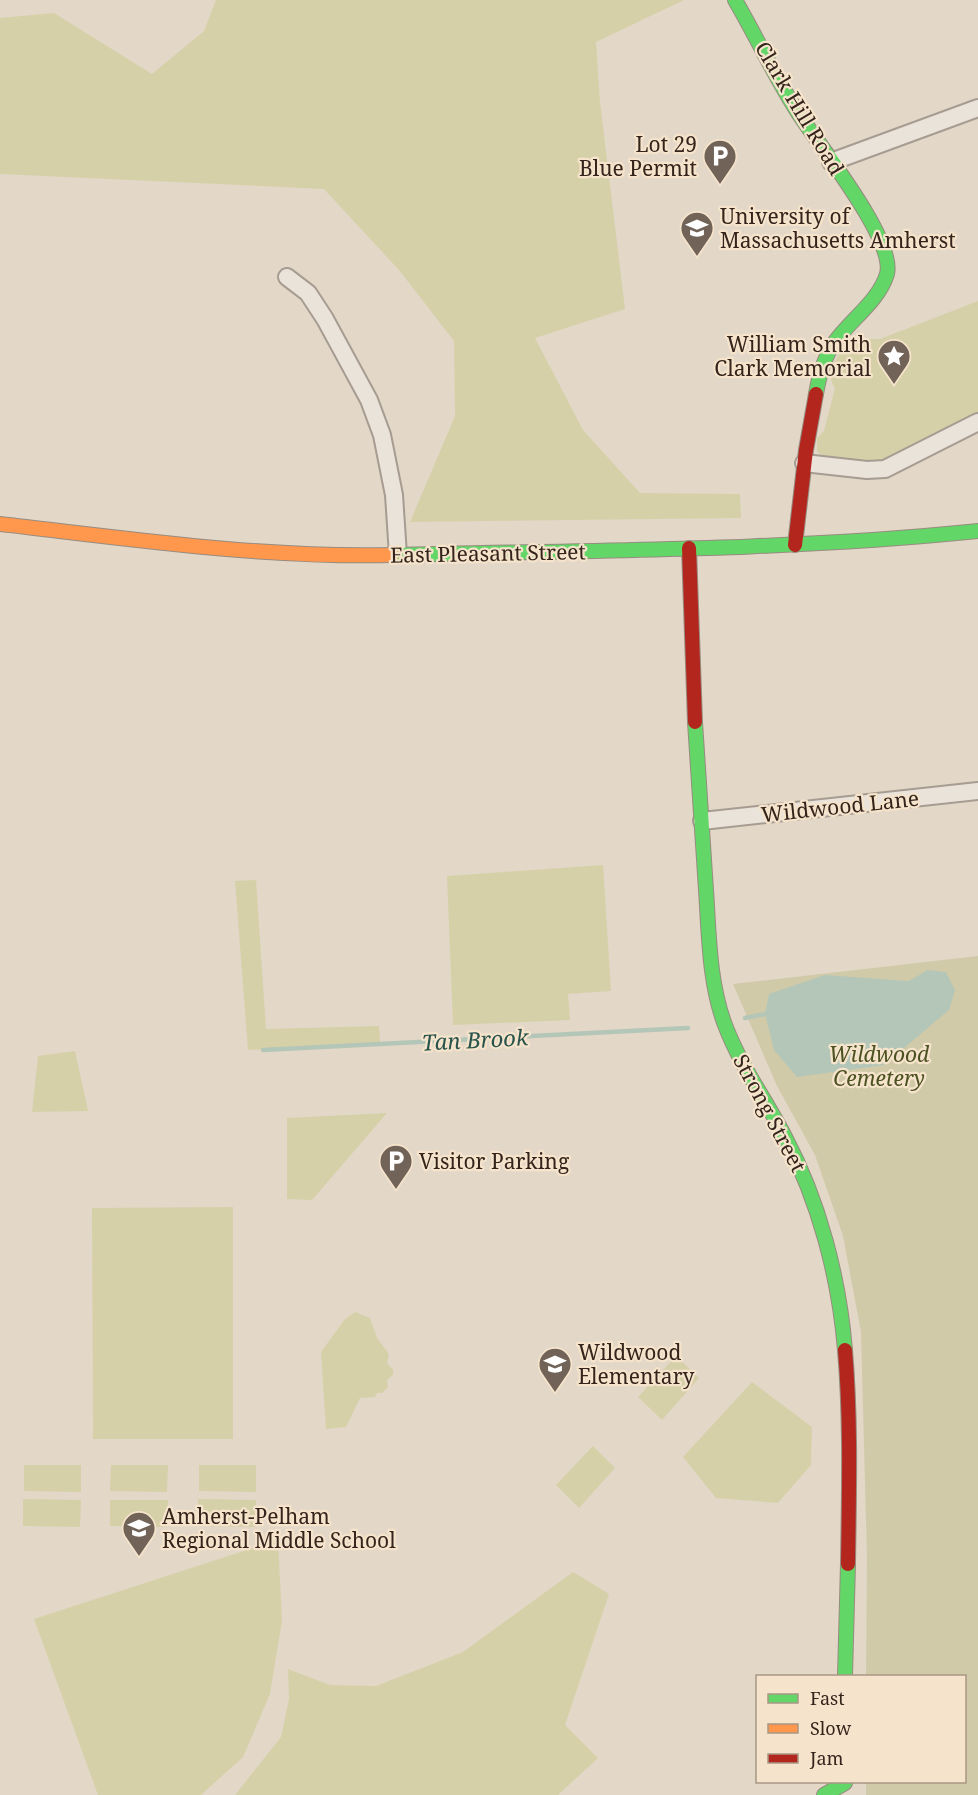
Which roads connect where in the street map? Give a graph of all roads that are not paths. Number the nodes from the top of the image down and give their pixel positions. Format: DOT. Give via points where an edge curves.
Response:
graph roads {
  1 [pos="735,0"];
  2 [pos="978,108"];
  3 [pos="831,162"];
  4 [pos="287,277"];
  5 [pos="978,422"];
  6 [pos="804,464"];
  7 [pos="0,524"];
  8 [pos="978,531"];
  9 [pos="795,545"];
  10 [pos="689,548"];
  11 [pos="398,555"];
  12 [pos="978,791"];
  13 [pos="702,821"];
  14 [pos="845,1675"];
  15 [pos="845,1787"];
  16 [pos="824,1795"];
  1 -- 3 [label="main road, Clark Hill Road" via="794,106"];
  2 -- 3 [label="street"];
  3 -- 6 [label="main road, Clark Hill Road" via="886,250 888,271 878,291 841,332 828,354 814,401"];
  4 -- 11 [label="street" via="308,293 369,400 382,435 394,495"];
  5 -- 6 [label="street" via="885,469"];
  6 -- 9 [label="main road, Clark Hill Road"];
  7 -- 11 [label="main road, East Pleasant Street" via="247,552"];
  8 -- 9 [label="main road, East Pleasant Street"];
  9 -- 10 [label="main road, East Pleasant Street"];
  10 -- 11 [label="main road, East Pleasant Street"];
  10 -- 13 [label="main road, Strong Street"];
  12 -- 13 [label="street, Wildwood Lane"];
  13 -- 14 [label="main road, Strong Street" via="711,958 721,1012 743,1067 786,1136 801,1169 826,1240 838,1293 850,1422"];
  15 -- 16 [label="main road"];
}
